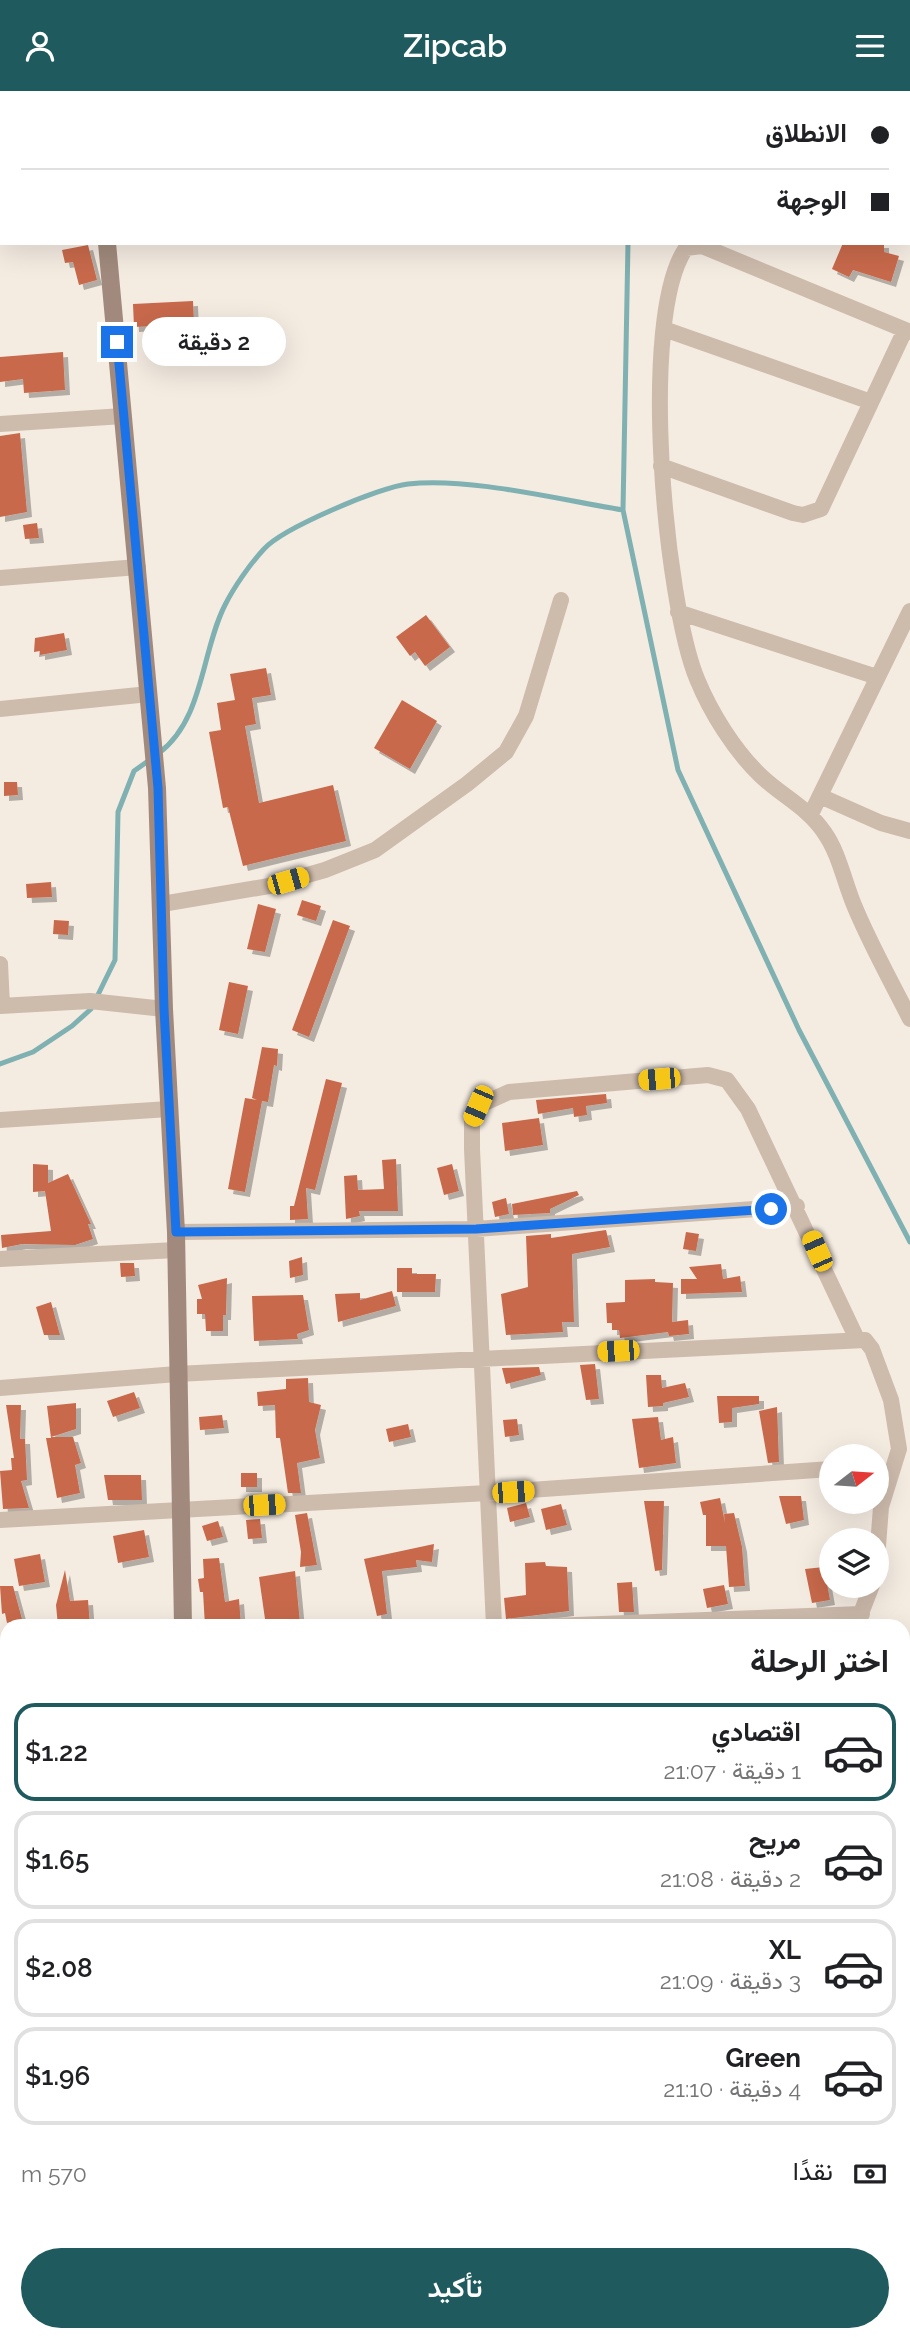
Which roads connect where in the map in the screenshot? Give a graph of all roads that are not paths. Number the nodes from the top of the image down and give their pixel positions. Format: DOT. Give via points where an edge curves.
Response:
graph roads {
  1 [pos="107,245"];
  2 [pos="664,329"];
  3 [pos="908,331"];
  4 [pos="871,403"];
  5 [pos="123,416"];
  6 [pos="0,424"];
  7 [pos="661,465"];
  8 [pos="138,567"];
  9 [pos="0,578"];
  10 [pos="561,600"];
  11 [pos="910,611"];
  12 [pos="678,612"];
  13 [pos="877,677"];
  14 [pos="150,701"];
  15 [pos="0,709"];
  16 [pos="820,796"];
  17 [pos="811,814"];
  18 [pos="910,831"];
  19 [pos="162,904"];
  20 [pos="0,964"];
  21 [pos="1,1006"];
  22 [pos="164,1009"];
  23 [pos="910,1019"];
  24 [pos="169,1109"];
  25 [pos="0,1121"];
  26 [pos="797,1206"];
  27 [pos="476,1229"];
  28 [pos="176,1241"];
  29 [pos="0,1259"];
  30 [pos="857,1339"];
  31 [pos="480,1358"];
  32 [pos="177,1374"];
  33 [pos="0,1388"];
  34 [pos="889,1465"];
  35 [pos="896,1465"];
  36 [pos="819,1470"];
  37 [pos="487,1493"];
  38 [pos="181,1509"];
  39 [pos="0,1520"];
  40 [pos="879,1528"];
  41 [pos="867,1598"];
  42 [pos="183,1619"];
  43 [pos="494,1619"];
  44 [pos="859,1619"];
  1 -- 5 [label="street"];
  2 -- 3 [label="street" via="678,259 686,248 702,246"];
  2 -- 4 [label="street"];
  2 -- 7 [label="street" via="659,391"];
  3 -- 4 [label="street"];
  4 -- 7 [label="street" via="821,509 812,513 793,513"];
  5 -- 6 [label="street"];
  5 -- 8 [label="street"];
  7 -- 12 [label="street"];
  8 -- 9 [label="street"];
  8 -- 14 [label="street"];
  10 -- 19 [label="street" via="526,716 506,752 467,784 375,850 326,870 269,886"];
  11 -- 13 [label="street"];
  12 -- 13 [label="street"];
  12 -- 17 [label="street" via="697,678 720,725 761,776"];
  13 -- 16 [label="street"];
  14 -- 15 [label="street"];
  14 -- 19 [label="street"];
  16 -- 17 [label="street"];
  16 -- 18 [label="street"];
  17 -- 23 [label="street" via="826,835 876,954"];
  19 -- 22 [label="street"];
  20 -- 21 [label="street"];
  21 -- 22 [label="street" via="90,1001"];
  22 -- 24 [label="street"];
  24 -- 25 [label="street"];
  24 -- 28 [label="street"];
  26 -- 27 [label="street"];
  26 -- 27 [label="street" via="748,1109 727,1080 708,1075 509,1092 478,1106 472,1121"];
  26 -- 30 [label="street"];
  27 -- 28 [label="street"];
  27 -- 31 [label="street"];
  28 -- 29 [label="street"];
  28 -- 32 [label="street"];
  30 -- 31 [label="street"];
  30 -- 35 [label="street" via="872,1349 891,1400 899,1449"];
  31 -- 32 [label="street"];
  31 -- 37 [label="street"];
  32 -- 33 [label="street"];
  32 -- 38 [label="street"];
  34 -- 35 [label="street"];
  35 -- 40 [label="street" via="881,1507"];
  36 -- 37 [label="street"];
  37 -- 38 [label="street"];
  37 -- 43 [label="street"];
  38 -- 39 [label="street"];
  38 -- 42 [label="street"];
  41 -- 44 [label="street"];
}
